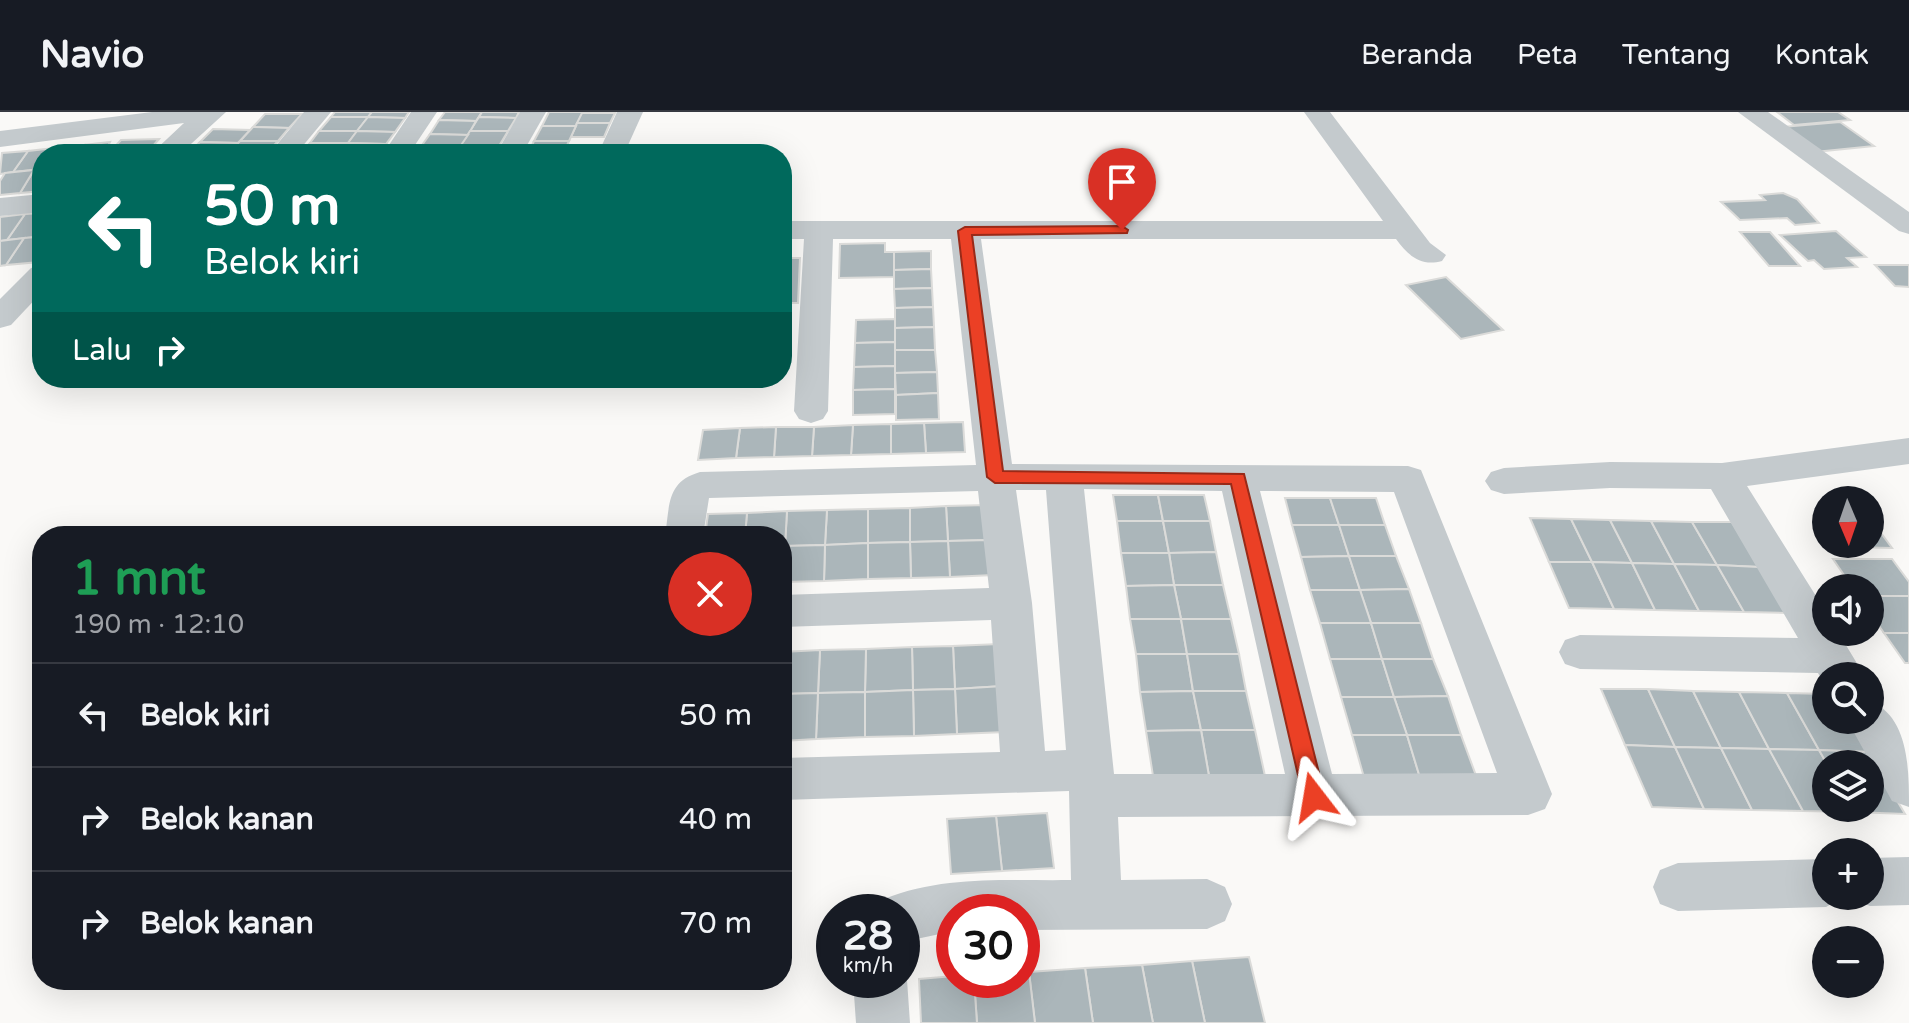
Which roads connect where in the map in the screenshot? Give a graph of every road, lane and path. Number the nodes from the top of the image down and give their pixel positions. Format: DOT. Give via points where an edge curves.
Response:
graph roads {
  1 [pos="318,112"];
  2 [pos="424,112"];
  3 [pos="533,112"];
  4 [pos="630,112"];
  5 [pos="1317,112"];
  6 [pos="1751,112"];
  7 [pos="0,139"];
  8 [pos="176,144"];
  9 [pos="291,144"];
  10 [pos="403,144"];
  11 [pos="515,144"];
  12 [pos="616,144"];
  13 [pos="32,204"];
  14 [pos="0,207"];
  15 [pos="1909,225"];
  16 [pos="792,230"];
  17 [pos="819,230"];
  18 [pos="1404,230"];
  19 [pos="965,231"];
  20 [pos="1431,255"];
  21 [pos="32,274"];
  22 [pos="0,276"];
  23 [pos="32,284"];
  24 [pos="0,318"];
  25 [pos="811,411"];
  26 [pos="1909,451"];
  27 [pos="1064,476"];
  28 [pos="1722,476"];
  29 [pos="995,477"];
  30 [pos="1238,478"];
  31 [pos="1504,481"];
  32 [pos="686,526"];
  33 [pos="1011,603"];
  34 [pos="792,611"];
  35 [pos="1580,652"];
  36 [pos="1835,662"];
  37 [pos="1812,665"];
  38 [pos="1877,734"];
  39 [pos="1024,772"];
  40 [pos="792,779"];
  41 [pos="1092,783"];
  42 [pos="1909,786"];
  43 [pos="1314,797"];
  44 [pos="1909,881"];
  45 [pos="1884,882"];
  46 [pos="1812,883"];
  47 [pos="1678,887"];
  48 [pos="1207,904"];
  49 [pos="1097,905"];
  50 [pos="920,912"];
  51 [pos="881,998"];
  52 [pos="883,1023"];
  1 -- 9 [label="street"];
  2 -- 10 [label="street"];
  3 -- 11 [label="street"];
  4 -- 12 [label="street"];
  5 -- 18 [label="street"];
  6 -- 15 [label="street"];
  7 -- 8 [label="street" via="213,112"];
  13 -- 14 [label="street"];
  16 -- 17 [label="street"];
  17 -- 19 [label="street"];
  17 -- 25 [label="street"];
  18 -- 19 [label="street"];
  18 -- 20 [label="street"];
  19 -- 29 [label="street"];
  21 -- 22 [label="street"];
  23 -- 24 [label="street"];
  26 -- 28 [label="street"];
  27 -- 29 [label="street"];
  27 -- 30 [label="street"];
  27 -- 41 [label="street"];
  28 -- 31 [label="street"];
  28 -- 36 [label="street"];
  29 -- 32 [label="street" via="700,485 692,489"];
  29 -- 33 [label="street"];
  30 -- 43 [label="street"];
  30 -- 43 [label="street" via="1408,479 1528,794"];
  33 -- 34 [label="street"];
  33 -- 39 [label="street"];
  35 -- 37 [label="street"];
  38 -- 42 [label="street"];
  39 -- 40 [label="street"];
  39 -- 41 [label="street"];
  41 -- 43 [label="street"];
  41 -- 49 [label="street"];
  44 -- 45 [label="street"];
  46 -- 47 [label="street"];
  48 -- 49 [label="street"];
  49 -- 50 [label="street" via="943,906"];
  51 -- 52 [label="street"];
}
